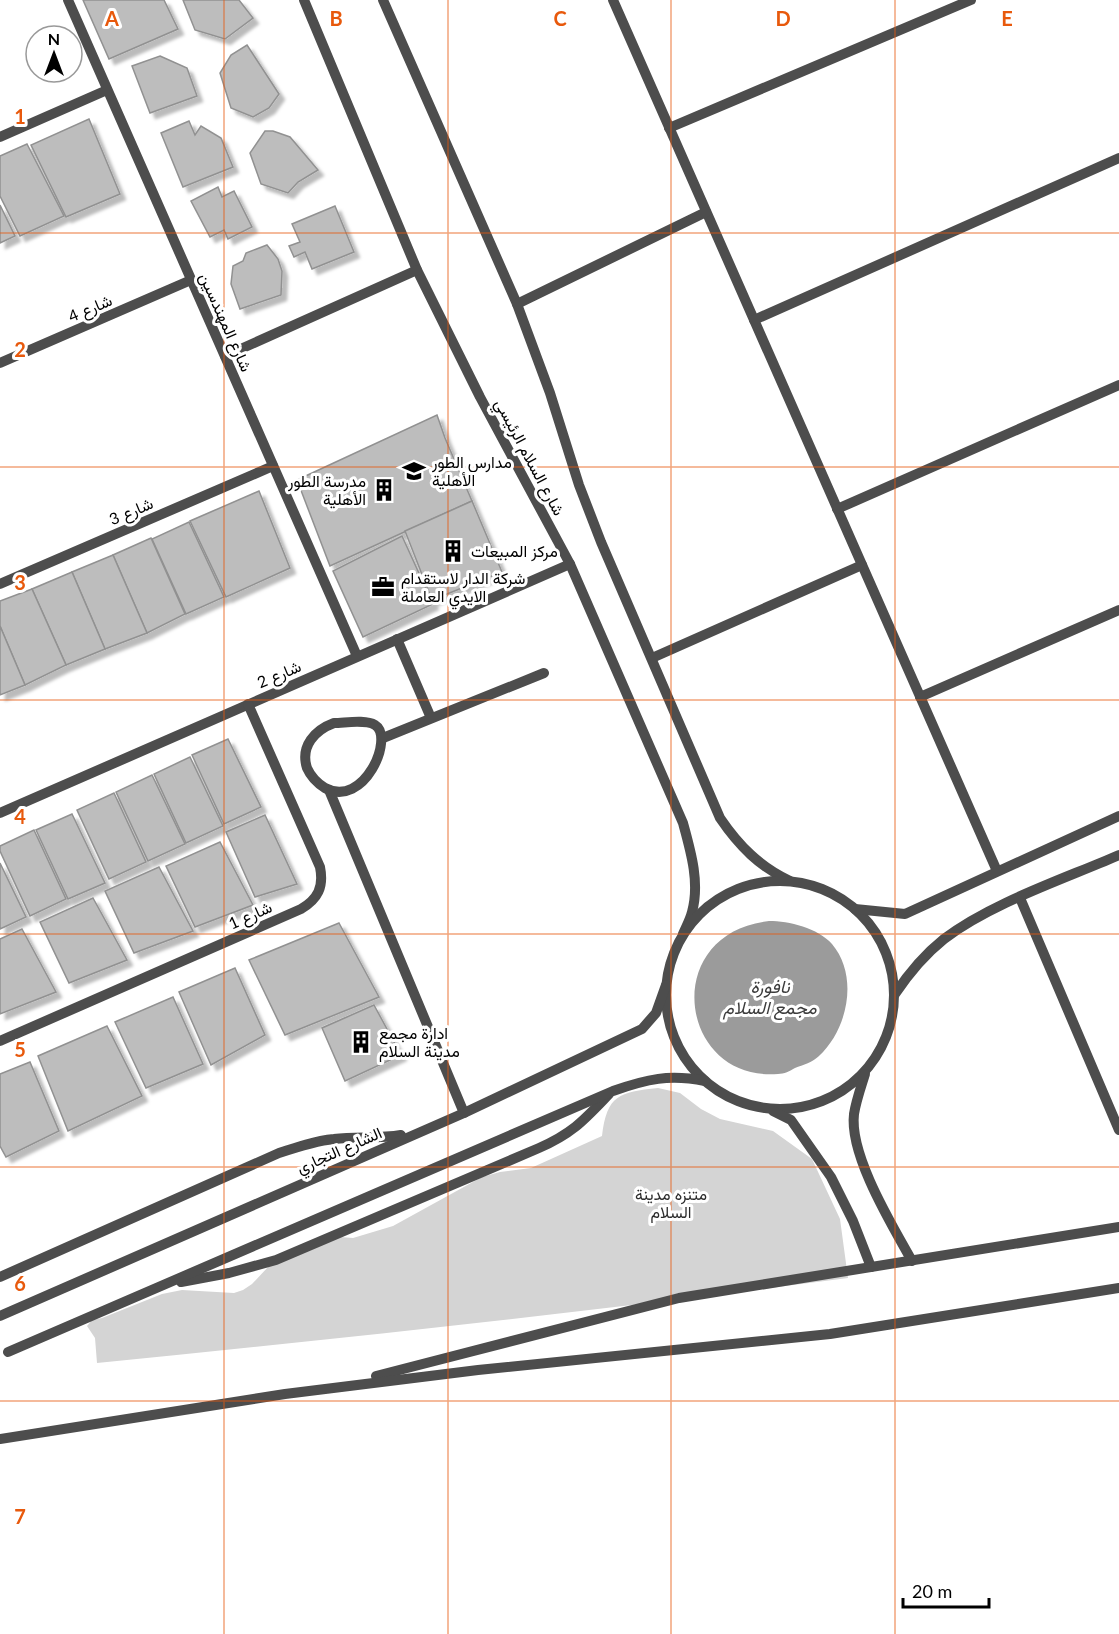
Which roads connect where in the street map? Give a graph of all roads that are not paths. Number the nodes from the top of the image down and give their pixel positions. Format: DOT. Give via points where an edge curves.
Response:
graph roads {
  1 [pos="68,0"];
  2 [pos="304,0"];
  3 [pos="383,0"];
  4 [pos="613,0"];
  5 [pos="971,0"];
  6 [pos="107,90"];
  7 [pos="669,128"];
  8 [pos="0,137"];
  9 [pos="1119,158"];
  10 [pos="706,212"];
  11 [pos="417,270"];
  12 [pos="191,280"];
  13 [pos="517,304"];
  14 [pos="754,320"];
  15 [pos="225,356"];
  16 [pos="0,363"];
  17 [pos="1119,385"];
  18 [pos="273,466"];
  19 [pos="837,509"];
  20 [pos="570,564"];
  21 [pos="862,565"];
  22 [pos="0,584"];
  23 [pos="1119,610"];
  24 [pos="397,639"];
  25 [pos="357,656"];
  26 [pos="652,658"];
  27 [pos="544,674"];
  28 [pos="920,697"];
  29 [pos="248,704"];
  30 [pos="431,718"];
  31 [pos="383,738"];
  32 [pos="329,790"];
  33 [pos="0,813"];
  34 [pos="1119,816"];
  35 [pos="1119,855"];
  36 [pos="997,871"];
  37 [pos="790,881"];
  38 [pos="1020,898"];
  39 [pos="855,909"];
  40 [pos="683,934"];
  41 [pos="666,985"];
  42 [pos="894,994"];
  43 [pos="0,1041"];
  44 [pos="867,1070"];
  45 [pos="705,1081"];
  46 [pos="613,1091"];
  47 [pos="770,1109"];
  48 [pos="464,1113"];
  49 [pos="1119,1130"];
  50 [pos="416,1133"];
  51 [pos="1119,1227"];
  52 [pos="912,1260"];
  53 [pos="871,1267"];
  54 [pos="0,1277"];
  55 [pos="1119,1288"];
  56 [pos="149,1291"];
  57 [pos="0,1316"];
  58 [pos="8,1352"];
  59 [pos="285,1394"];
  60 [pos="0,1439"];
  1 -- 6 [label="street, شارع المهندسين"];
  2 -- 11 [label="street, شارع السلام الرئيسي"];
  3 -- 13 [label="street, شارع السلام الرئيسي"];
  4 -- 7 [label="street"];
  5 -- 7 [label="street"];
  6 -- 8 [label="street"];
  6 -- 12 [label="street, شارع المهندسين"];
  7 -- 10 [label="street"];
  9 -- 14 [label="street"];
  10 -- 13 [label="street"];
  10 -- 14 [label="street"];
  11 -- 15 [label="street"];
  11 -- 20 [label="street, شارع السلام الرئيسي"];
  12 -- 15 [label="street, شارع المهندسين"];
  12 -- 16 [label="street, شارع 4"];
  13 -- 26 [label="street, شارع السلام الرئيسي" via="579,485"];
  14 -- 19 [label="street"];
  15 -- 18 [label="street, شارع المهندسين"];
  17 -- 19 [label="street"];
  18 -- 22 [label="street, شارع 3"];
  18 -- 25 [label="street, شارع المهندسين"];
  19 -- 21 [label="street"];
  20 -- 24 [label="street, شارع 2"];
  20 -- 40 [label="street, شارع السلام الرئيسي" via="683,823 695,884 692,912"];
  21 -- 26 [label="street"];
  21 -- 28 [label="street"];
  23 -- 28 [label="street"];
  24 -- 25 [label="street, شارع 2"];
  24 -- 30 [label="street"];
  25 -- 29 [label="street, شارع 2"];
  26 -- 37 [label="street, شارع السلام الرئيسي" via="720,818 750,855 770,872"];
  27 -- 30 [label="street"];
  28 -- 36 [label="street"];
  29 -- 33 [label="street, شارع 2"];
  29 -- 43 [label="street, شارع 1" via="320,867 321,888 316,897 301,909"];
  30 -- 31 [label="street"];
  31 -- 32 [label="street" via="369,776 362,784 351,790"];
  31 -- 32 [label="street" via="375,724 367,723 334,723 314,734 308,743 306,766 311,776"];
  32 -- 48 [label="street"];
  34 -- 36 [label="street"];
  35 -- 38 [label="street"];
  36 -- 39 [label="street" via="905,914"];
  37 -- 39 [label="street" via="825,890"];
  37 -- 40 [label="street" via="748,885 729,893 703,911"];
  38 -- 42 [label="street" via="995,908 943,940 912,969"];
  38 -- 49 [label="street"];
  39 -- 42 [label="street" via="887,952"];
  40 -- 41 [label="street, شارع السلام الرئيسي"];
  41 -- 45 [label="street" via="668,1021 674,1038"];
  41 -- 48 [label="street, الشارع التجاري" via="656,1013 642,1029"];
  42 -- 44 [label="street" via="892,1023 878,1056"];
  44 -- 47 [label="street" via="823,1101"];
  44 -- 52 [label="street" via="854,1117 857,1142 863,1164"];
  45 -- 46 [label="street" via="669,1076 642,1080"];
  45 -- 47 [label="street" via="735,1100"];
  46 -- 56 [label="street"];
  46 -- 56 [label="street" via="580,1125 540,1148 276,1260"];
  47 -- 53 [label="street" via="791,1120 831,1178"];
  48 -- 50 [label="street, الشارع التجاري"];
  50 -- 54 [label="street" via="335,1138 279,1153"];
  50 -- 57 [label="street, الشارع التجاري"];
  51 -- 52 [label="street"];
  52 -- 53 [label="street"];
  53 -- 59 [label="street" via="679,1298 388,1374"];
  55 -- 59 [label="street" via="830,1334"];
  56 -- 58 [label="street"];
  59 -- 60 [label="street"];
}
